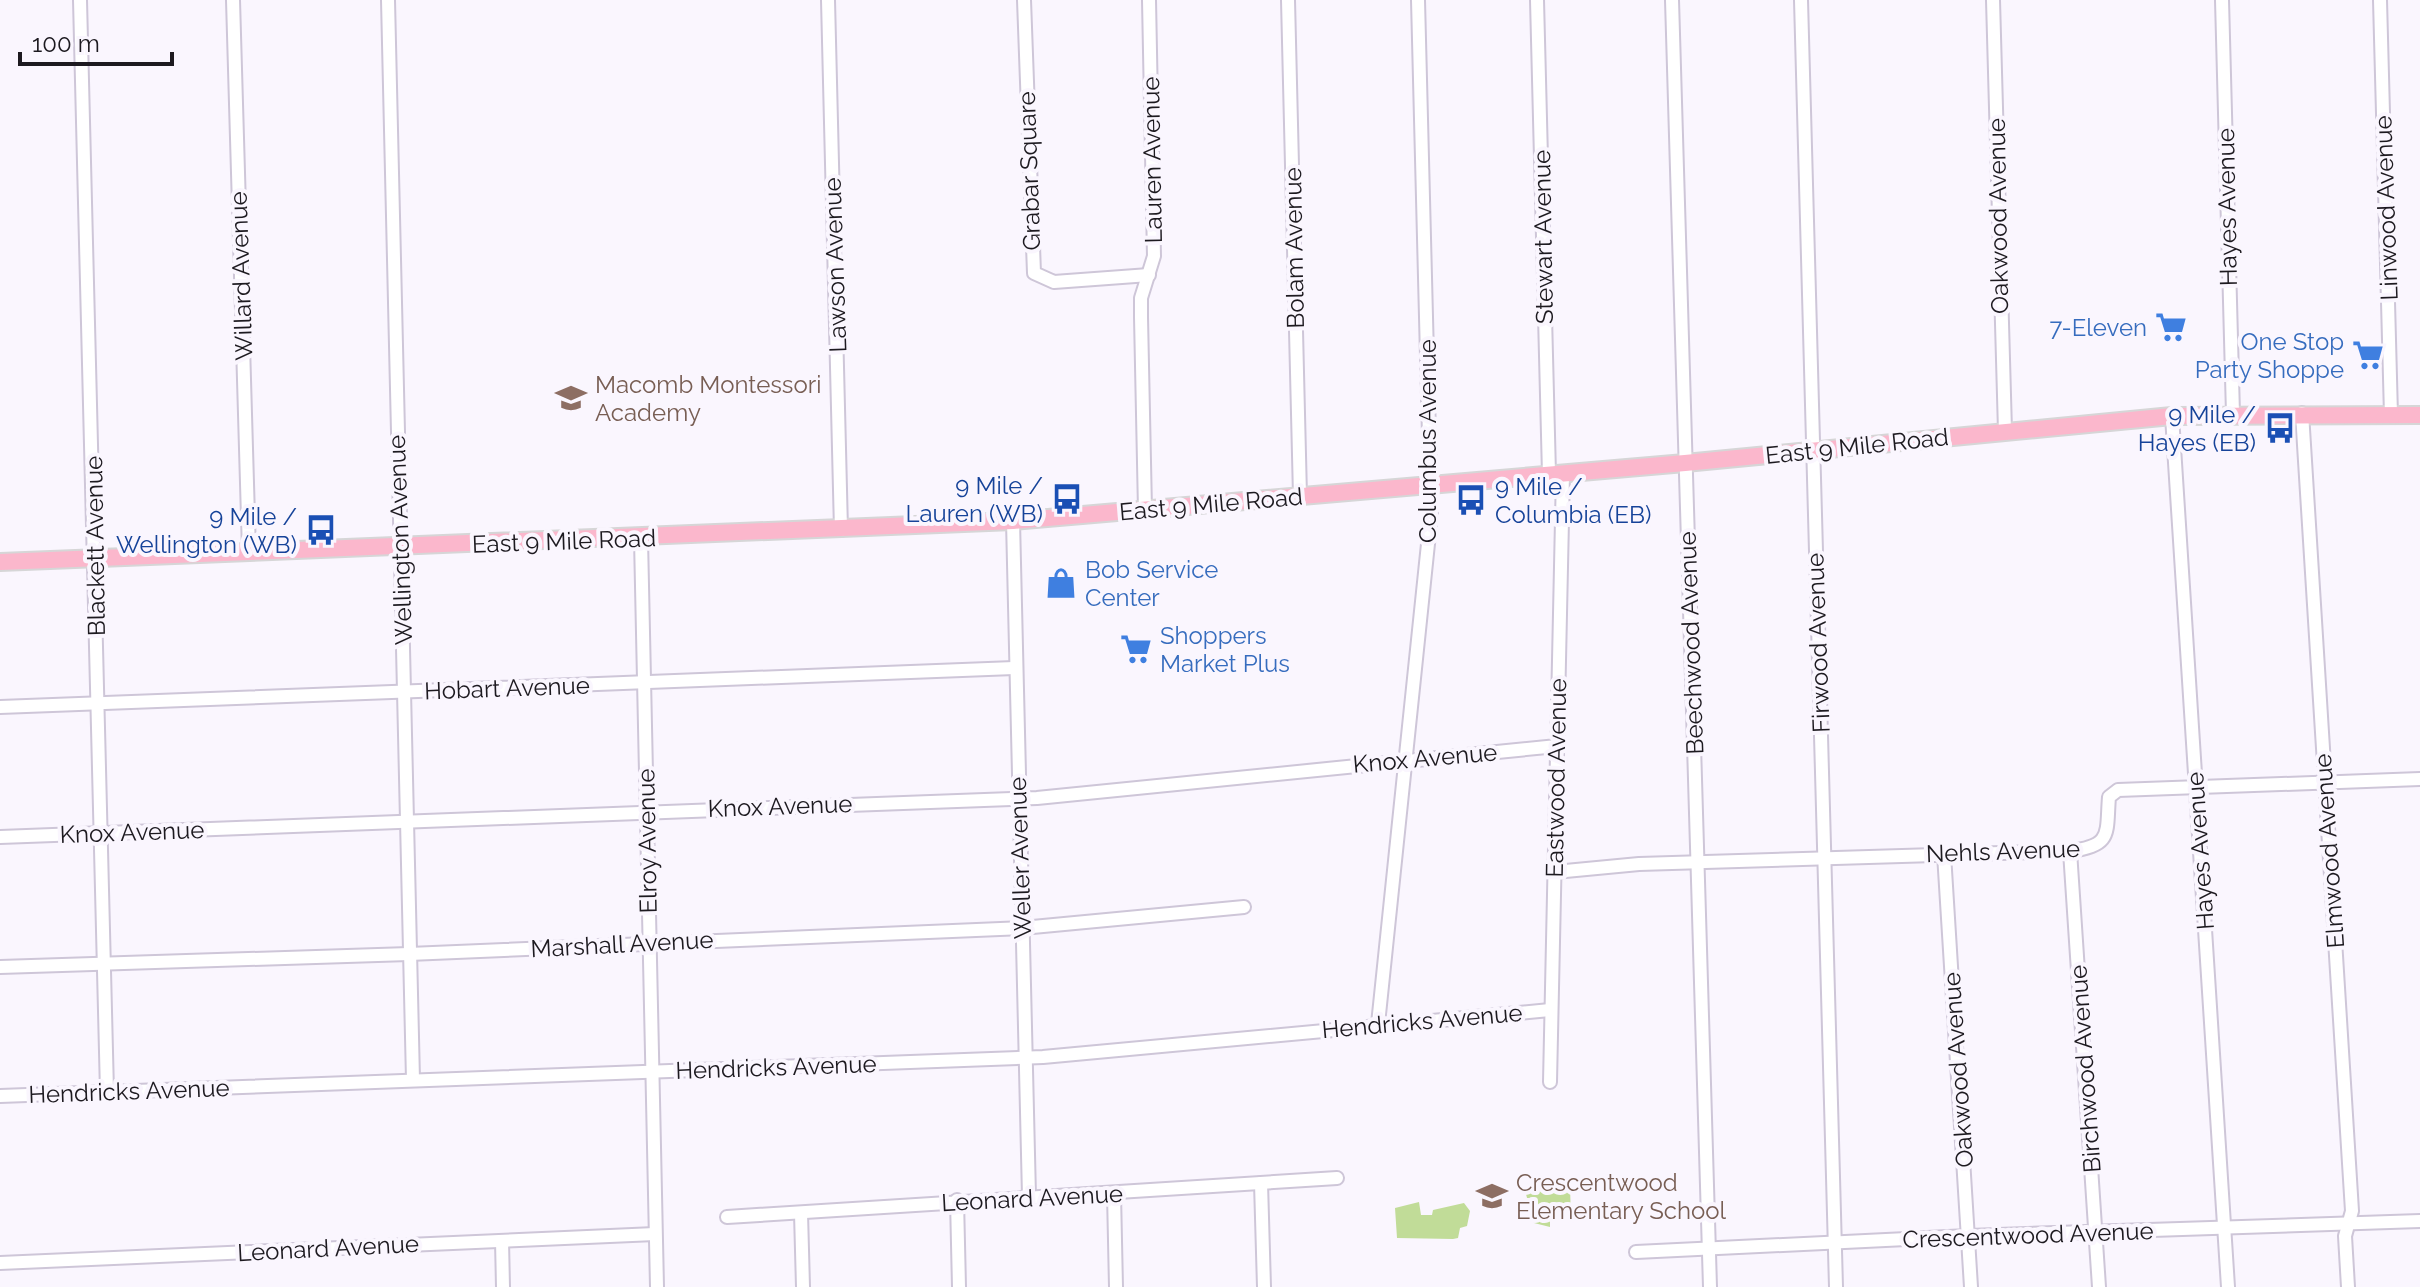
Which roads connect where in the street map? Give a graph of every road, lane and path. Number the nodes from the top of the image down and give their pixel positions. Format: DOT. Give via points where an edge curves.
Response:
graph roads {
  1 [pos="80,0"];
  2 [pos="233,0"];
  3 [pos="388,0"];
  4 [pos="828,0"];
  5 [pos="1024,0"];
  6 [pos="1149,0"];
  7 [pos="1288,0"];
  8 [pos="1418,0"];
  9 [pos="1537,0"];
  10 [pos="1672,0"];
  11 [pos="1801,0"];
  12 [pos="1993,0"];
  13 [pos="2222,0"];
  14 [pos="2380,0"];
  15 [pos="1149,275"];
  16 [pos="2302,413"];
  17 [pos="2233,414"];
  18 [pos="2391,415"];
  19 [pos="2420,415"];
  20 [pos="2172,416"];
  21 [pos="2005,431"];
  22 [pos="1813,451"];
  23 [pos="1685,463"];
  24 [pos="1556,474"];
  25 [pos="1431,485"];
  26 [pos="1300,496"];
  27 [pos="1145,510"];
  28 [pos="1013,521"];
  29 [pos="841,530"];
  30 [pos="641,539"];
  31 [pos="400,547"];
  32 [pos="249,552"];
  33 [pos="95,559"];
  34 [pos="0,562"];
  35 [pos="1014,668"];
  36 [pos="643,682"];
  37 [pos="404,693"];
  38 [pos="98,703"];
  39 [pos="0,707"];
  40 [pos="1557,746"];
  41 [pos="1404,760"];
  42 [pos="2420,779"];
  43 [pos="2324,782"];
  44 [pos="2196,785"];
  45 [pos="1018,798"];
  46 [pos="646,811"];
  47 [pos="406,821"];
  48 [pos="101,833"];
  49 [pos="0,837"];
  50 [pos="2070,851"];
  51 [pos="1944,854"];
  52 [pos="1825,858"];
  53 [pos="1698,862"];
  54 [pos="1555,872"];
  55 [pos="1244,907"];
  56 [pos="1022,928"];
  57 [pos="649,942"];
  58 [pos="409,954"];
  59 [pos="104,963"];
  60 [pos="0,967"];
  61 [pos="1550,1010"];
  62 [pos="1378,1024"];
  63 [pos="1025,1057"];
  64 [pos="653,1072"];
  65 [pos="413,1080"];
  66 [pos="1550,1082"];
  67 [pos="107,1092"];
  68 [pos="0,1096"];
  69 [pos="1337,1178"];
  70 [pos="1261,1183"];
  71 [pos="1114,1194"];
  72 [pos="1029,1196"];
  73 [pos="957,1200"];
  74 [pos="801,1213"];
  75 [pos="727,1217"];
  76 [pos="2420,1221"];
  77 [pos="2347,1224"];
  78 [pos="2224,1227"];
  79 [pos="2095,1233"];
  80 [pos="655,1234"];
  81 [pos="1968,1236"];
  82 [pos="502,1241"];
  83 [pos="1835,1243"];
  84 [pos="1710,1248"];
  85 [pos="1636,1252"];
  86 [pos="0,1263"];
  87 [pos="503,1287"];
  88 [pos="657,1287"];
  89 [pos="803,1287"];
  90 [pos="959,1287"];
  91 [pos="1116,1287"];
  92 [pos="1264,1287"];
  93 [pos="1710,1287"];
  94 [pos="1836,1287"];
  95 [pos="1971,1287"];
  96 [pos="2099,1287"];
  97 [pos="2228,1287"];
  98 [pos="2348,1287"];
  1 -- 33 [label="street, Blackett Avenue"];
  2 -- 32 [label="street, Willard Avenue"];
  3 -- 31 [label="street, Wellington Avenue"];
  4 -- 29 [label="street, Lawson Avenue"];
  5 -- 15 [label="street, Grabar Square" via="1034,273 1054,282"];
  6 -- 15 [label="street, Lauren Avenue" via="1154,256"];
  7 -- 26 [label="street, Bolam Avenue"];
  8 -- 25 [label="street, Columbus Avenue"];
  9 -- 24 [label="street, Stewart Avenue"];
  10 -- 23 [label="street, Beechwood Avenue"];
  11 -- 22 [label="street, Firwood Avenue"];
  12 -- 21 [label="street, Oakwood Avenue"];
  13 -- 17 [label="street, Hayes Avenue"];
  14 -- 18 [label="street, Linwood Avenue"];
  15 -- 27 [label="street, Lauren Avenue" via="1141,298"];
  16 -- 17 [label="main road, East 9 Mile Road"];
  16 -- 18 [label="main road, East 9 Mile Road"];
  16 -- 43 [label="street, Elmwood Avenue"];
  17 -- 20 [label="main road, East 9 Mile Road"];
  18 -- 19 [label="main road, East 9 Mile Road"];
  20 -- 21 [label="main road, East 9 Mile Road"];
  20 -- 44 [label="street, Hayes Avenue"];
  21 -- 22 [label="main road, East 9 Mile Road"];
  22 -- 23 [label="main road, East 9 Mile Road"];
  22 -- 52 [label="street, Firwood Avenue"];
  23 -- 24 [label="main road, East 9 Mile Road"];
  23 -- 53 [label="street, Beechwood Avenue"];
  24 -- 25 [label="main road, East 9 Mile Road"];
  24 -- 40 [label="street, Eastwood Avenue"];
  25 -- 26 [label="main road, East 9 Mile Road"];
  25 -- 41 [label="street, Columbus Avenue"];
  26 -- 27 [label="main road, East 9 Mile Road"];
  27 -- 28 [label="main road, East 9 Mile Road"];
  28 -- 29 [label="main road, East 9 Mile Road"];
  28 -- 35 [label="street, Weller Avenue"];
  29 -- 30 [label="main road, East 9 Mile Road"];
  30 -- 31 [label="main road, East 9 Mile Road"];
  30 -- 36 [label="street, Elroy Avenue"];
  31 -- 32 [label="main road, East 9 Mile Road"];
  31 -- 37 [label="street, Wellington Avenue"];
  32 -- 33 [label="main road, East 9 Mile Road"];
  33 -- 34 [label="main road, East 9 Mile Road"];
  33 -- 38 [label="street, Blackett Avenue"];
  35 -- 36 [label="street, Hobart Avenue"];
  35 -- 45 [label="street, Weller Avenue"];
  36 -- 37 [label="street, Hobart Avenue"];
  36 -- 46 [label="street, Elroy Avenue"];
  37 -- 38 [label="street, Hobart Avenue"];
  37 -- 47 [label="street, Wellington Avenue"];
  38 -- 39 [label="street, Hobart Avenue"];
  38 -- 48 [label="street, Blackett Avenue"];
  40 -- 41 [label="street, Knox Avenue"];
  40 -- 54 [label="street, Eastwood Avenue"];
  41 -- 45 [label="street, Knox Avenue"];
  41 -- 62 [label="street, Columbus Avenue"];
  42 -- 43 [label="street, Nehls Avenue"];
  43 -- 44 [label="street, Nehls Avenue"];
  43 -- 77 [label="street, Elmwood Avenue" via="2352,1211"];
  44 -- 50 [label="street, Nehls Avenue" via="2118,790 2109,797 2103,840 2090,849"];
  44 -- 78 [label="street, Hayes Avenue"];
  45 -- 46 [label="street, Knox Avenue"];
  45 -- 56 [label="street, Weller Avenue"];
  46 -- 47 [label="street, Knox Avenue"];
  46 -- 57 [label="street, Elroy Avenue"];
  47 -- 48 [label="street, Knox Avenue"];
  47 -- 58 [label="street, Wellington Avenue"];
  48 -- 49 [label="street, Knox Avenue"];
  48 -- 59 [label="street, Blackett Avenue"];
  50 -- 51 [label="street, Nehls Avenue"];
  50 -- 79 [label="street, Birchwood Avenue"];
  51 -- 52 [label="street, Nehls Avenue"];
  51 -- 81 [label="street, Oakwood Avenue"];
  52 -- 53 [label="street, Nehls Avenue"];
  52 -- 83 [label="street, Firwood Avenue"];
  53 -- 54 [label="street, Nehls Avenue"];
  53 -- 84 [label="street, Beechwood Avenue"];
  54 -- 61 [label="street, Eastwood Avenue"];
  55 -- 56 [label="street, Marshall Avenue"];
  56 -- 57 [label="street, Marshall Avenue"];
  56 -- 63 [label="street, Weller Avenue"];
  57 -- 58 [label="street, Marshall Avenue"];
  57 -- 64 [label="street, Elroy Avenue"];
  58 -- 59 [label="street, Marshall Avenue"];
  58 -- 65 [label="street, Wellington Avenue"];
  59 -- 60 [label="street, Marshall Avenue"];
  59 -- 67 [label="street, Blackett Avenue"];
  61 -- 62 [label="street, Hendricks Avenue"];
  61 -- 66 [label="street, Eastwood Avenue"];
  62 -- 63 [label="street, Hendricks Avenue"];
  63 -- 64 [label="street, Hendricks Avenue"];
  63 -- 72 [label="street, Weller Avenue"];
  64 -- 65 [label="street, Hendricks Avenue"];
  64 -- 80 [label="street, Elroy Avenue"];
  65 -- 67 [label="street, Hendricks Avenue"];
  67 -- 68 [label="street, Hendricks Avenue"];
  69 -- 70 [label="street, Leonard Avenue"];
  70 -- 71 [label="street, Leonard Avenue"];
  70 -- 92 [label="street"];
  71 -- 72 [label="street, Leonard Avenue"];
  71 -- 91 [label="street"];
  72 -- 73 [label="street, Leonard Avenue"];
  73 -- 74 [label="street, Leonard Avenue"];
  73 -- 90 [label="street"];
  74 -- 75 [label="street, Leonard Avenue"];
  74 -- 89 [label="street"];
  76 -- 77 [label="street, Crescentwood Avenue"];
  77 -- 78 [label="street, Crescentwood Avenue"];
  77 -- 98 [label="street, Elmwood Avenue"];
  78 -- 79 [label="street, Crescentwood Avenue"];
  78 -- 97 [label="street, Hayes Avenue"];
  79 -- 81 [label="street, Crescentwood Avenue"];
  79 -- 96 [label="street, Birchwood Avenue"];
  80 -- 82 [label="street, Leonard Avenue"];
  80 -- 88 [label="street, Elroy Avenue"];
  81 -- 83 [label="street, Crescentwood Avenue"];
  81 -- 95 [label="street, Oakwood Avenue"];
  82 -- 86 [label="street, Leonard Avenue"];
  82 -- 87 [label="street"];
  83 -- 84 [label="street, Crescentwood Avenue"];
  83 -- 94 [label="street, Firwood Avenue"];
  84 -- 85 [label="street, Crescentwood Avenue"];
  84 -- 93 [label="street, Beechwood Avenue"];
}
